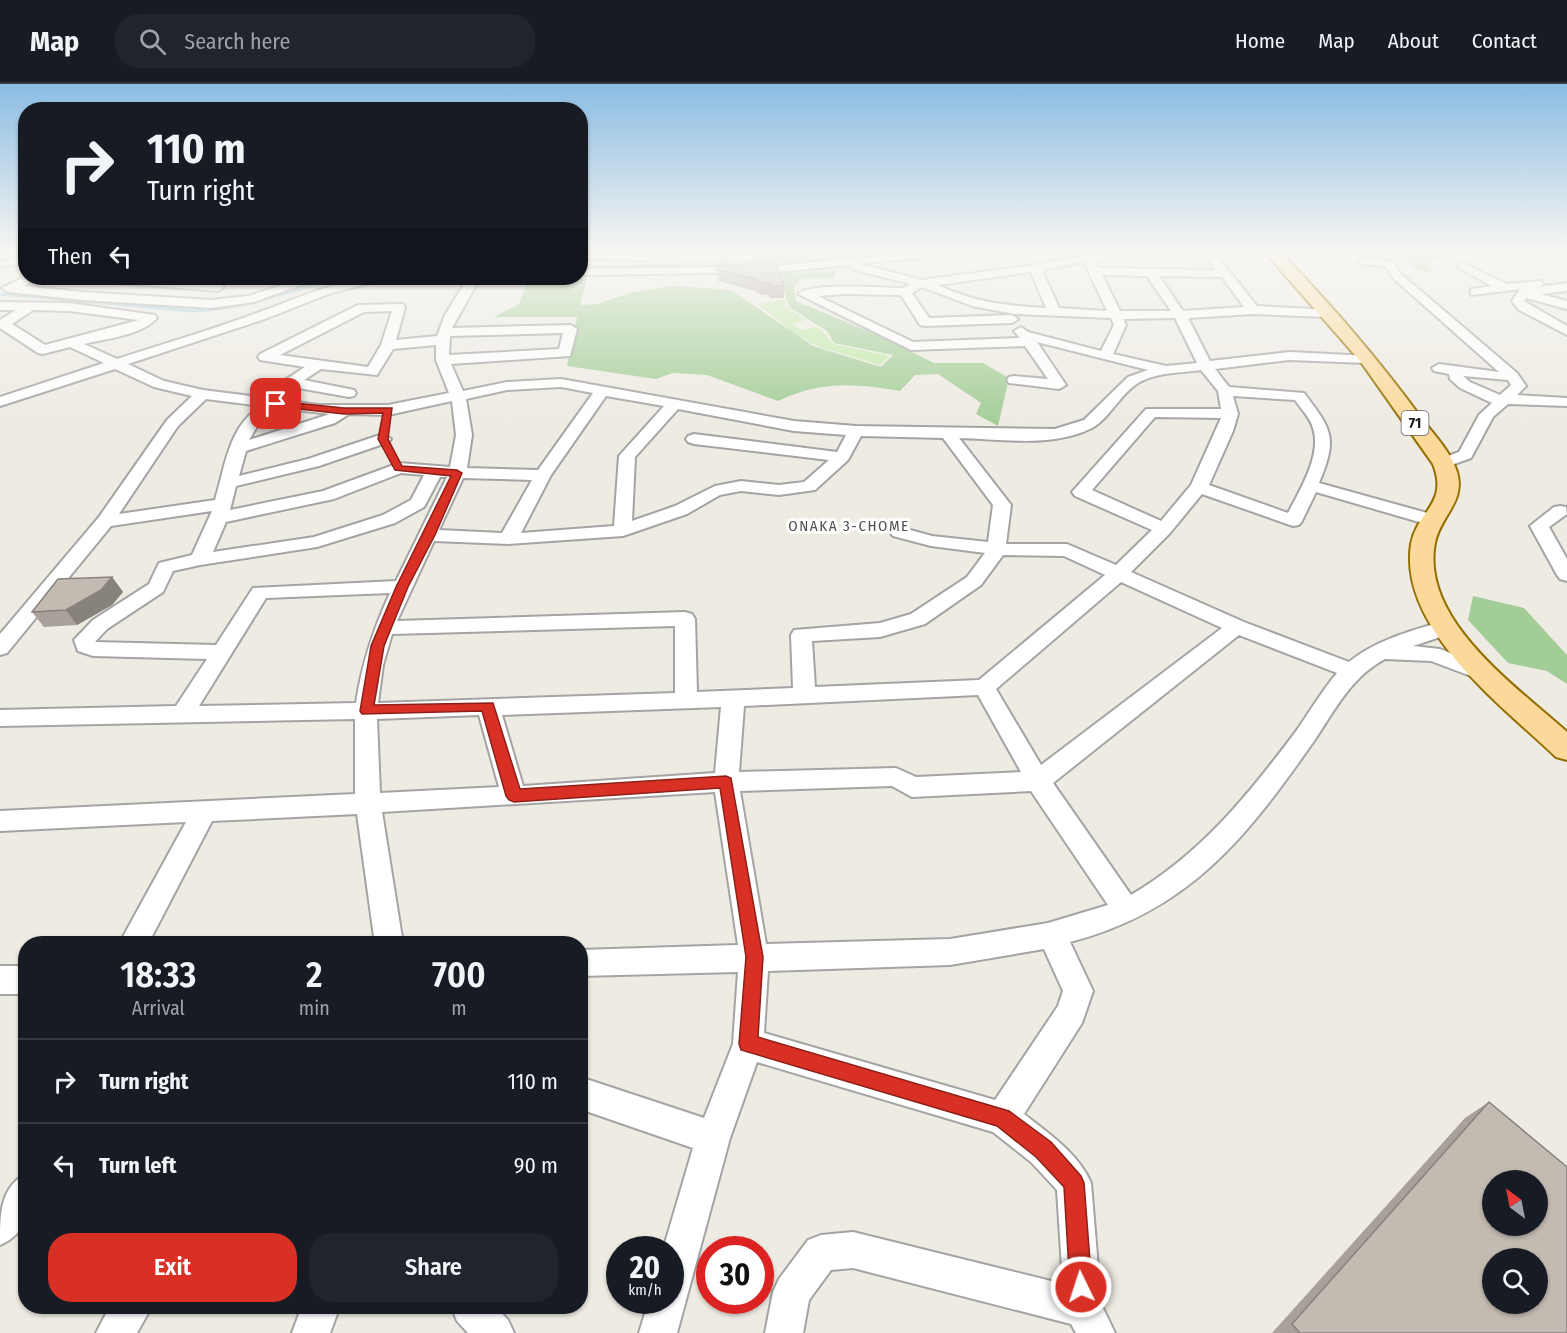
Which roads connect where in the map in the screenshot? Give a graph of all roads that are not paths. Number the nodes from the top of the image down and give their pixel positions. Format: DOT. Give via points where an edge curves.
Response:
graph roads {
  1 [pos="26,308"];
  2 [pos="79,308"];
  3 [pos="281,308"];
  4 [pos="361,308"];
  5 [pos="399,308"];
  6 [pos="458,308"];
  7 [pos="833,308"];
  8 [pos="916,308"];
  9 [pos="1009,308"];
  10 [pos="1052,308"];
  11 [pos="1114,308"];
  12 [pos="1175,308"];
  13 [pos="1324,308"];
  14 [pos="1434,308"];
  15 [pos="1525,308"];
  16 [pos="1253,310"];
  17 [pos="1054,312"];
  18 [pos="1328,313"];
  19 [pos="1015,314"];
  20 [pos="1117,315"];
  21 [pos="1180,315"];
  22 [pos="261,316"];
  23 [pos="1553,324"];
  24 [pos="1530,326"];
  25 [pos="1567,331"];
  26 [pos="314,332"];
  27 [pos="443,336"];
  28 [pos="1026,338"];
  29 [pos="72,343"];
  30 [pos="388,345"];
  31 [pos="1105,356"];
  32 [pos="1366,359"];
  33 [pos="443,360"];
  34 [pos="118,364"];
  35 [pos="319,364"];
  36 [pos="1206,367"];
  37 [pos="1439,368"];
  38 [pos="1168,371"];
  39 [pos="1455,376"];
  40 [pos="1512,376"];
  41 [pos="1014,380"];
  42 [pos="290,382"];
  43 [pos="603,390"];
  44 [pos="1225,391"];
  45 [pos="350,393"];
  46 [pos="203,394"];
  47 [pos="458,395"];
  48 [pos="1502,400"];
  49 [pos="0,402"];
  50 [pos="268,402"];
  51 [pos="1567,402"];
  52 [pos="675,404"];
  53 [pos="388,410"];
  54 [pos="344,411"];
  55 [pos="1230,414"];
  56 [pos="856,431"];
  57 [pos="947,433"];
  58 [pos="693,439"];
  59 [pos="239,448"];
  60 [pos="391,454"];
  61 [pos="842,457"];
  62 [pos="1443,463"];
  63 [pos="446,472"];
  64 [pos="543,475"];
  65 [pos="229,483"];
  66 [pos="1312,486"];
  67 [pos="1199,487"];
  68 [pos="221,511"];
  69 [pos="1560,511"];
  70 [pos="1432,520"];
  71 [pos="105,521"];
  72 [pos="1164,529"];
  73 [pos="623,531"];
  74 [pos="899,532"];
  75 [pos="429,535"];
  76 [pos="508,539"];
  77 [pos="996,549"];
  78 [pos="200,559"];
  79 [pos="1118,574"];
  80 [pos="1567,575"];
  81 [pos="402,587"];
  82 [pos="1237,627"];
  83 [pos="384,628"];
  84 [pos="1445,628"];
  85 [pos="0,648"];
  86 [pos="223,652"];
  87 [pos="1383,653"];
  88 [pos="1352,671"];
  89 [pos="1484,674"];
  90 [pos="984,687"];
  91 [pos="804,696"];
  92 [pos="733,699"];
  93 [pos="686,701"];
  94 [pos="488,706"];
  95 [pos="367,711"];
  96 [pos="182,715"];
  97 [pos="0,718"];
  98 [pos="1567,749"];
  99 [pos="1038,781"];
  100 [pos="726,782"];
  101 [pos="514,796"];
  102 [pos="368,804"];
  103 [pos="204,812"];
  104 [pos="0,821"];
  105 [pos="1127,911"];
  106 [pos="1052,935"];
  107 [pos="137,936"];
  108 [pos="388,936"];
  109 [pos="754,957"];
  110 [pos="588,963"];
  111 [pos="0,980"];
  112 [pos="18,980"];
  113 [pos="748,1044"];
  114 [pos="588,1097"];
  115 [pos="1002,1118"];
  116 [pos="713,1138"];
  117 [pos="18,1202"];
  118 [pos="0,1227"];
  119 [pos="684,1241"];
  120 [pos="128,1314"];
  121 [pos="318,1314"];
  122 [pos="476,1314"];
  123 [pos="664,1314"];
  124 [pos="1089,1320"];
  125 [pos="115,1333"];
  126 [pos="311,1333"];
  127 [pos="495,1333"];
  128 [pos="658,1333"];
  129 [pos="784,1333"];
  1 -- 29 [label="street" via="3,324 43,350"];
  2 -- 29 [label="street" via="151,318 138,326"];
  3 -- 22 [label="street"];
  4 -- 26 [label="street"];
  5 -- 30 [label="street"];
  6 -- 27 [label="street"];
  7 -- 28 [label="street" via="911,346"];
  8 -- 19 [label="street" via="925,322"];
  9 -- 19 [label="street"];
  10 -- 17 [label="street"];
  11 -- 20 [label="street"];
  12 -- 21 [label="street"];
  13 -- 18 [label="main road, 71"];
  14 -- 40 [label="street"];
  15 -- 23 [label="street"];
  16 -- 18 [label="street"];
  16 -- 21 [label="street"];
  17 -- 19 [label="street"];
  17 -- 20 [label="street"];
  18 -- 32 [label="main road, 71"];
  19 -- 28 [label="street"];
  20 -- 21 [label="street"];
  20 -- 31 [label="street" via="1120,325"];
  21 -- 36 [label="street"];
  22 -- 26 [label="street"];
  22 -- 34 [label="street"];
  23 -- 24 [label="street"];
  23 -- 25 [label="street"];
  26 -- 35 [label="street" via="265,357"];
  27 -- 30 [label="street"];
  27 -- 33 [label="street"];
  27 -- 33 [label="street" via="571,329 565,352"];
  28 -- 31 [label="street"];
  28 -- 41 [label="street" via="1059,385"];
  29 -- 34 [label="street"];
  30 -- 35 [label="street" via="372,372"];
  31 -- 38 [label="street"];
  32 -- 36 [label="street" via="1289,356"];
  32 -- 62 [label="main road, 71"];
  33 -- 47 [label="street"];
  34 -- 46 [label="street" via="159,384"];
  34 -- 49 [label="street"];
  35 -- 42 [label="street"];
  36 -- 38 [label="street"];
  36 -- 44 [label="street"];
  37 -- 40 [label="street"];
  38 -- 57 [label="street" via="1133,380 1089,423 1076,429 1055,434"];
  39 -- 48 [label="street" via="1465,385"];
  40 -- 48 [label="street" via="1519,386"];
  42 -- 45 [label="street"];
  42 -- 50 [label="street"];
  43 -- 47 [label="street" via="539,383"];
  43 -- 52 [label="street"];
  43 -- 64 [label="street"];
  44 -- 55 [label="street"];
  44 -- 66 [label="street" via="1299,396 1322,429"];
  46 -- 50 [label="street"];
  46 -- 71 [label="street" via="172,423"];
  47 -- 53 [label="street"];
  47 -- 63 [label="street" via="465,438"];
  48 -- 51 [label="street"];
  48 -- 62 [label="street" via="1487,415 1465,455"];
  50 -- 54 [label="street"];
  50 -- 59 [label="street" via="242,435"];
  52 -- 56 [label="street" via="794,426"];
  52 -- 73 [label="street" via="627,456"];
  53 -- 54 [label="street"];
  53 -- 60 [label="street"];
  54 -- 59 [label="street" via="330,420"];
  55 -- 67 [label="street"];
  55 -- 72 [label="street" via="1151,412 1081,492"];
  56 -- 57 [label="street"];
  56 -- 61 [label="street"];
  57 -- 77 [label="street" via="1002,505"];
  58 -- 61 [label="street"];
  59 -- 65 [label="street"];
  60 -- 63 [label="street"];
  60 -- 65 [label="street" via="313,463"];
  60 -- 68 [label="street" via="328,495"];
  61 -- 73 [label="street" via="809,486 779,490 741,486 715,491 681,510"];
  62 -- 70 [label="main road, 71" via="1449,493 1444,509"];
  63 -- 64 [label="street"];
  63 -- 75 [label="street"];
  63 -- 78 [label="street" via="418,503 389,519 317,542"];
  64 -- 76 [label="street"];
  65 -- 68 [label="street"];
  66 -- 67 [label="street" via="1293,521"];
  66 -- 70 [label="street"];
  67 -- 72 [label="street"];
  68 -- 71 [label="street"];
  68 -- 78 [label="street"];
  69 -- 80 [label="street" via="1539,526"];
  70 -- 84 [label="main road, 71" via="1423,544 1424,570"];
  71 -- 85 [label="street"];
  72 -- 79 [label="street"];
  73 -- 76 [label="street"];
  74 -- 77 [label="street"];
  75 -- 76 [label="street"];
  75 -- 81 [label="street"];
  77 -- 79 [label="street" via="1067,550"];
  77 -- 91 [label="street" via="974,581 918,619 880,630 801,635"];
  78 -- 86 [label="street" via="166,567 158,585 93,629 84,640 85,646"];
  79 -- 82 [label="street"];
  79 -- 90 [label="street"];
  81 -- 83 [label="street"];
  81 -- 86 [label="street" via="260,592"];
  82 -- 88 [label="street"];
  82 -- 99 [label="street"];
  83 -- 93 [label="street" via="685,619"];
  83 -- 95 [label="street" via="377,646"];
  84 -- 87 [label="street"];
  84 -- 89 [label="main road, 71"];
  86 -- 96 [label="street"];
  87 -- 88 [label="street"];
  87 -- 89 [label="street" via="1433,654"];
  88 -- 105 [label="street" via="1230,831 1194,867"];
  89 -- 98 [label="main road, 71"];
  90 -- 91 [label="street"];
  90 -- 99 [label="street"];
  91 -- 92 [label="street"];
  92 -- 93 [label="street"];
  92 -- 100 [label="street"];
  93 -- 94 [label="street"];
  94 -- 95 [label="street"];
  94 -- 101 [label="street"];
  95 -- 96 [label="street"];
  95 -- 102 [label="street"];
  96 -- 97 [label="street"];
  99 -- 100 [label="street" via="912,787 896,777"];
  99 -- 105 [label="street"];
  100 -- 101 [label="street"];
  100 -- 109 [label="street"];
  101 -- 102 [label="street"];
  102 -- 103 [label="street"];
  102 -- 108 [label="street"];
  103 -- 104 [label="street"];
  103 -- 107 [label="street"];
  105 -- 106 [label="street" via="1091,926"];
  106 -- 109 [label="street" via="950,952"];
  106 -- 115 [label="street" via="1078,991 1071,1013"];
  109 -- 110 [label="street"];
  109 -- 113 [label="street"];
  111 -- 112 [label="street"];
  113 -- 115 [label="street"];
  113 -- 116 [label="street"];
  114 -- 116 [label="street"];
  115 -- 124 [label="street" via="1043,1150 1074,1183"];
  116 -- 119 [label="street"];
  117 -- 118 [label="street"];
  120 -- 125 [label="street"];
  121 -- 126 [label="street"];
  122 -- 127 [label="street"];
  123 -- 128 [label="street"];
  124 -- 129 [label="street" via="853,1250 821,1253 792,1292"];
}
